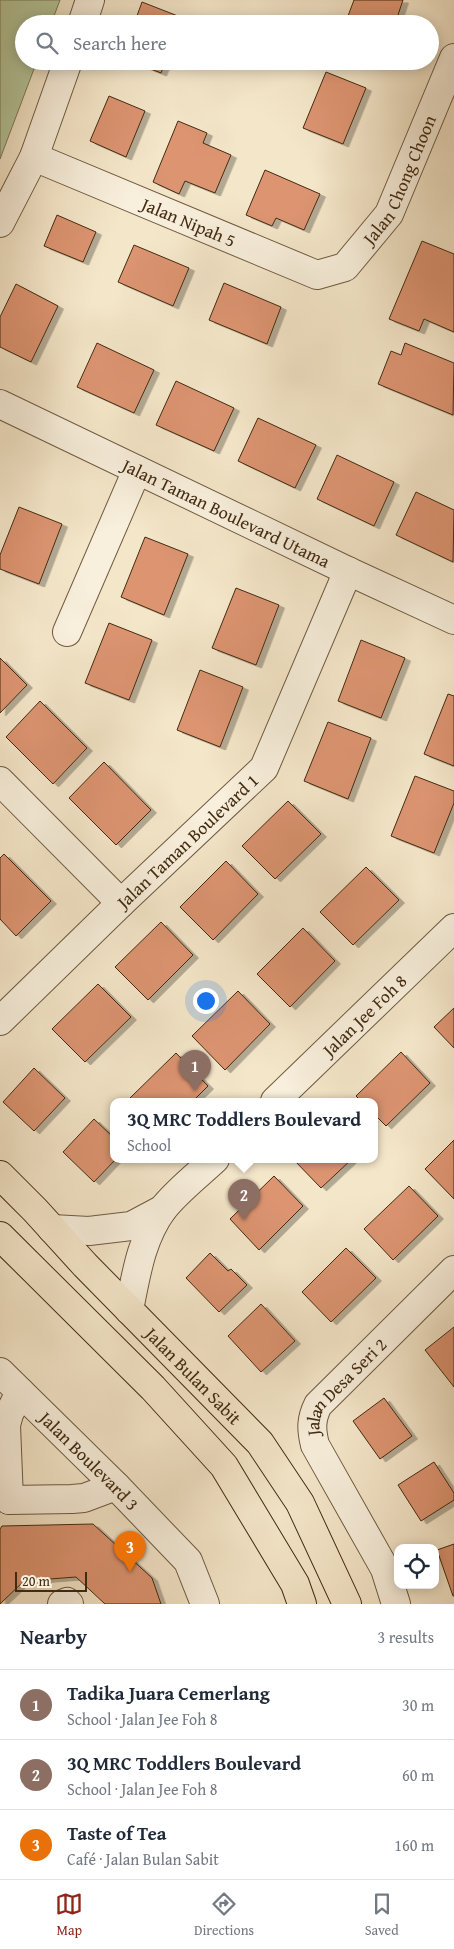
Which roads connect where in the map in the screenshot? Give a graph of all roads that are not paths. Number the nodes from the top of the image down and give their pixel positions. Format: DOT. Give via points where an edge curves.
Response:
graph roads {
  1 [pos="90,0"];
  2 [pos="85,15"];
  3 [pos="454,58"];
  4 [pos="65,70"];
  5 [pos="34,157"];
  6 [pos="0,223"];
  7 [pos="345,267"];
  8 [pos="0,404"];
  9 [pos="137,470"];
  10 [pos="348,571"];
  11 [pos="454,620"];
  12 [pos="67,632"];
  13 [pos="0,781"];
  14 [pos="121,903"];
  15 [pos="454,928"];
  16 [pos="0,1021"];
  17 [pos="278,1098"];
  18 [pos="211,1163"];
  19 [pos="0,1175"];
  20 [pos="163,1209"];
  21 [pos="52,1228"];
  22 [pos="0,1236"];
  23 [pos="454,1270"];
  24 [pos="130,1310"];
  25 [pos="0,1372"];
  26 [pos="20,1392"];
  27 [pos="116,1486"];
  28 [pos="4,1505"];
  29 [pos="62,1604"];
  30 [pos="70,1604"];
  31 [pos="205,1604"];
  32 [pos="302,1604"];
  33 [pos="347,1604"];
  34 [pos="396,1604"];
  1 -- 2 [label="street"];
  3 -- 7 [label="street, Jalan Chong Choon" via="389,214"];
  4 -- 5 [label="street"];
  5 -- 6 [label="street"];
  5 -- 7 [label="street, Jalan Nipah 5" via="317,275"];
  8 -- 9 [label="street, Jalan Taman Boulevard Utama"];
  9 -- 10 [label="street, Jalan Taman Boulevard Utama"];
  9 -- 12 [label="street"];
  10 -- 11 [label="street, Jalan Taman Boulevard Utama"];
  10 -- 14 [label="street, Jalan Taman Boulevard 1" via="264,768"];
  13 -- 14 [label="street"];
  14 -- 16 [label="street, Jalan Taman Boulevard 1"];
  15 -- 17 [label="street, Jalan Jee Foh 8"];
  18 -- 20 [label="street"];
  19 -- 21 [label="main road, Jalan Bulan Sabit"];
  20 -- 21 [label="street" via="131,1226 89,1231"];
  20 -- 24 [label="street" via="148,1233 139,1260"];
  21 -- 24 [label="main road, Jalan Bulan Sabit"];
  22 -- 32 [label="main road" via="153,1388 224,1466 295,1584"];
  23 -- 34 [label="street, Jalan Desa Seri 2" via="318,1404 312,1417 315,1445 385,1570"];
  24 -- 33 [label="main road, Jalan Bulan Sabit" via="260,1443 300,1503"];
  25 -- 26 [label="street, Jalan Boulevard 3"];
  26 -- 27 [label="street, Jalan Boulevard 3"];
  26 -- 28 [label="street" via="6,1425"];
  27 -- 28 [label="street" via="84,1498"];
  27 -- 31 [label="street, Jalan Boulevard 3" via="188,1561"];
  29 -- 30 [label="street"];
}
